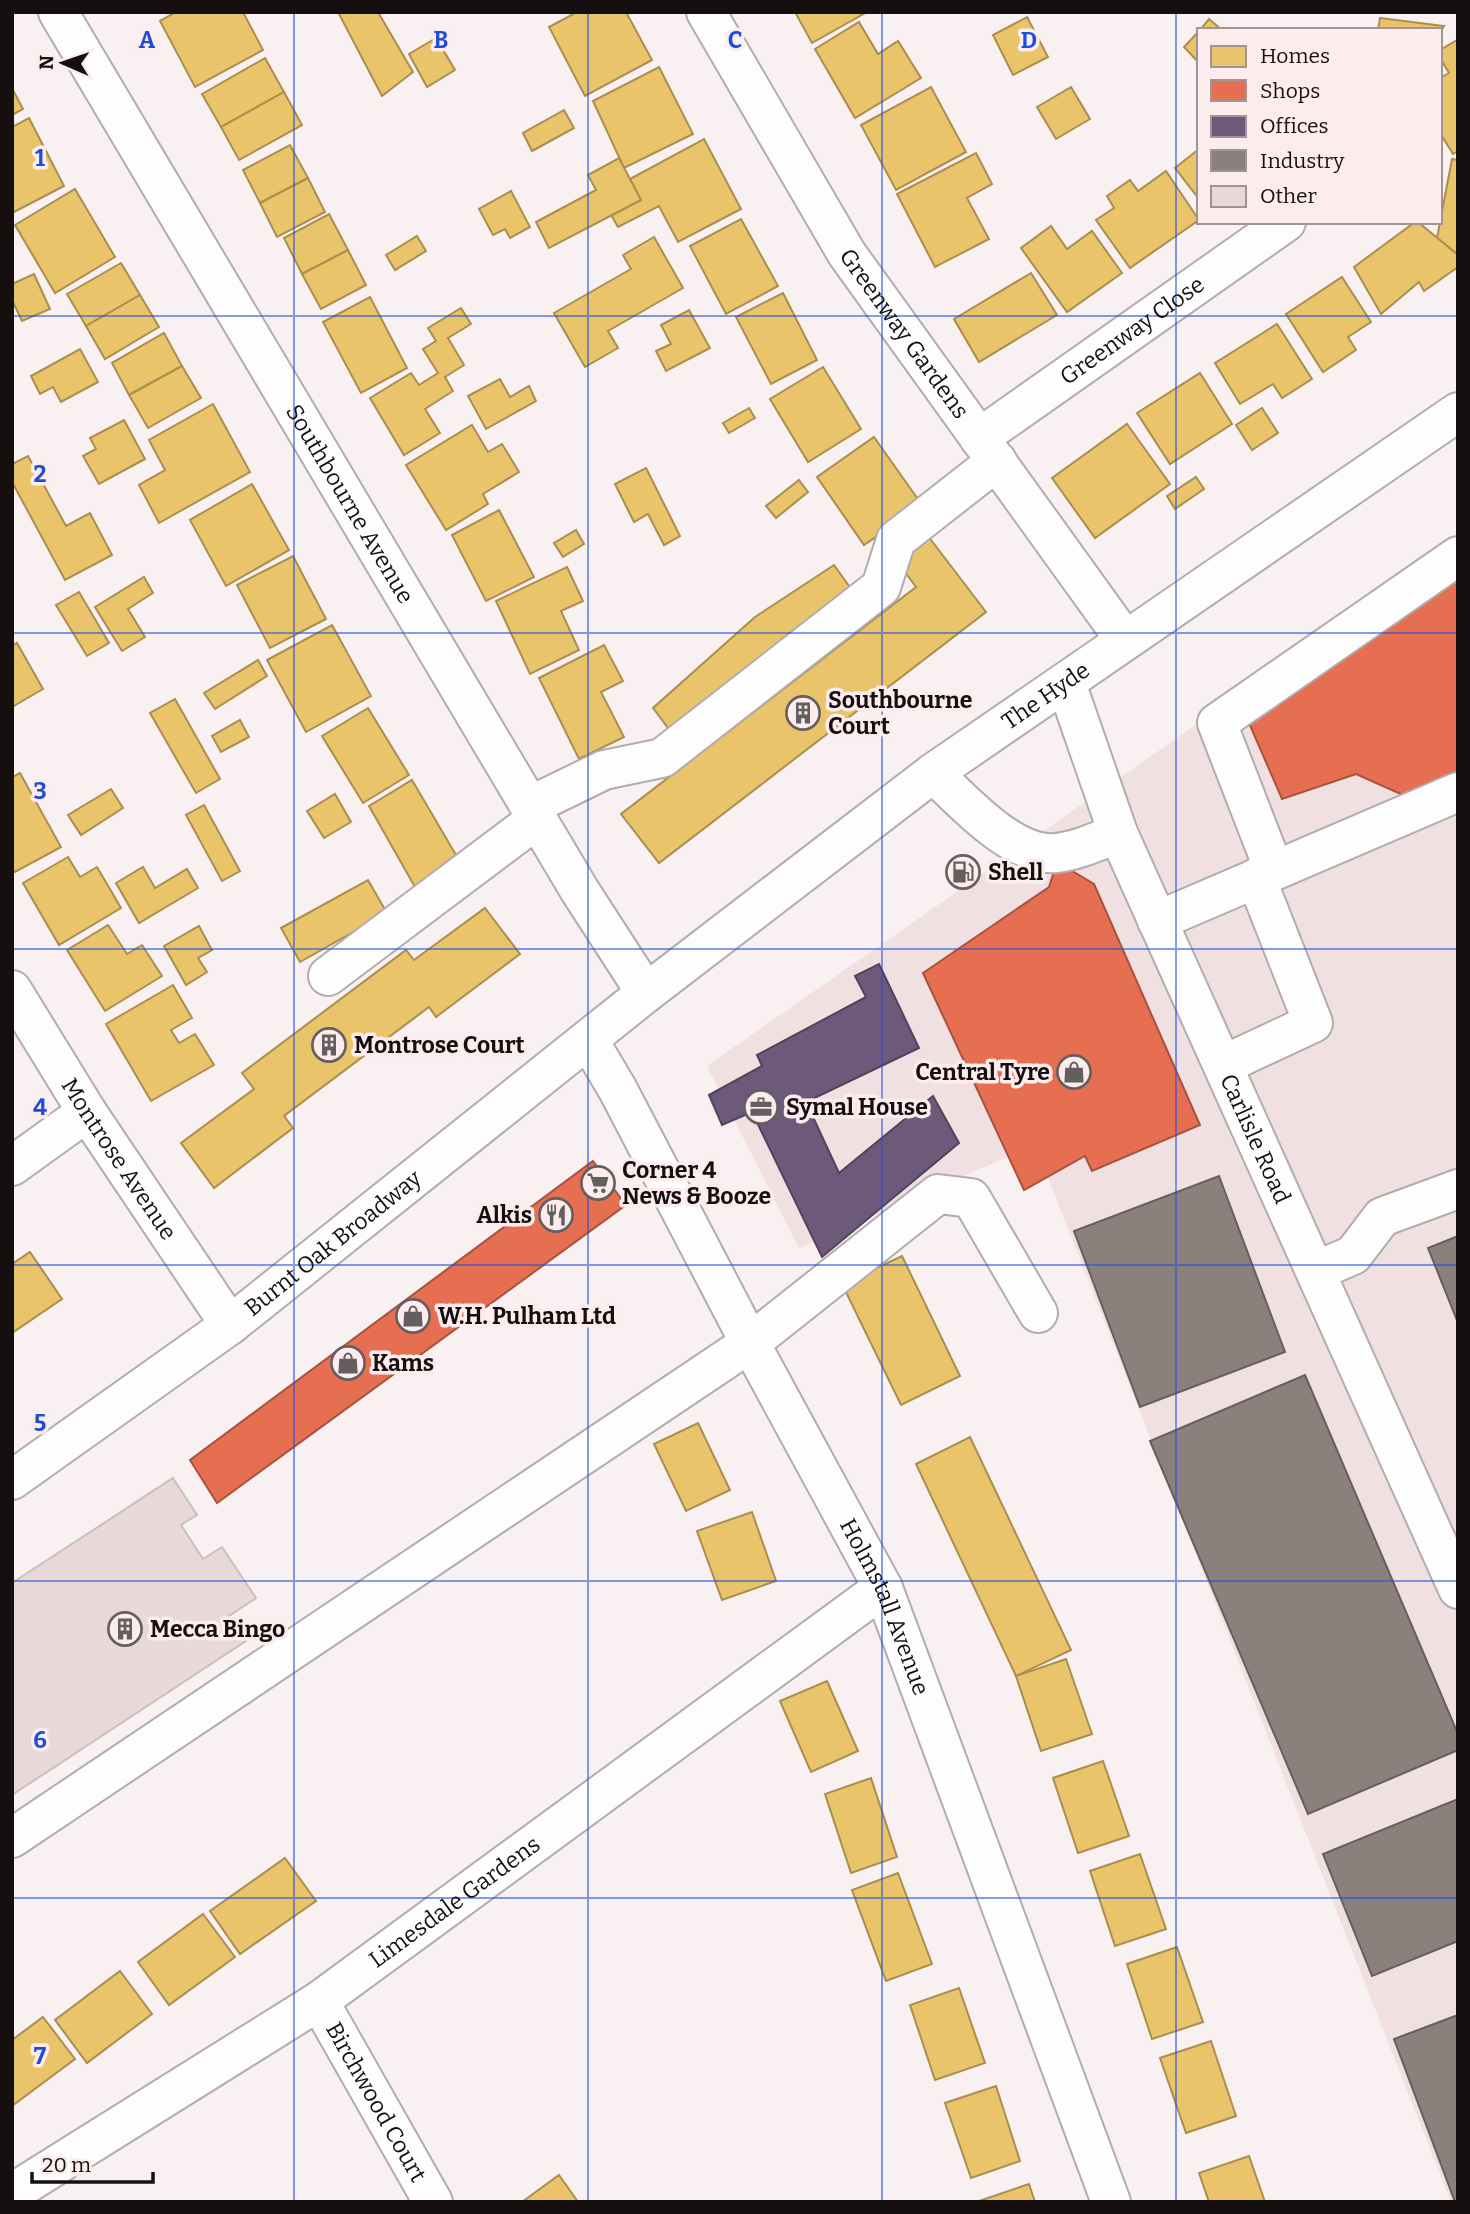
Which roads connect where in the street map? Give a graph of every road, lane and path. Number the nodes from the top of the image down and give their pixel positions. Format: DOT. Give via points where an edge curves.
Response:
graph roads {
  1 [pos="58,12"];
  2 [pos="706,12"];
  3 [pos="1283,224"];
  4 [pos="1458,411"];
  5 [pos="988,449"];
  6 [pos="1458,555"];
  7 [pos="1125,640"];
  8 [pos="1066,683"];
  9 [pos="933,773"];
  10 [pos="1458,792"];
  11 [pos="534,812"];
  12 [pos="1118,833"];
  13 [pos="1265,874"];
  14 [pos="1157,920"];
  15 [pos="328,976"];
  16 [pos="12,990"];
  17 [pos="646,993"];
  18 [pos="589,1041"];
  19 [pos="1223,1065"];
  20 [pos="87,1112"];
  21 [pos="12,1166"];
  22 [pos="1458,1189"];
  23 [pos="1316,1271"];
  24 [pos="1038,1314"];
  25 [pos="230,1325"];
  26 [pos="750,1343"];
  27 [pos="12,1480"];
  28 [pos="883,1588"];
  29 [pos="1458,1589"];
  30 [pos="12,1838"];
  31 [pos="319,2001"];
  32 [pos="12,2193"];
  33 [pos="433,2202"];
  34 [pos="1111,2202"];
  1 -- 11 [label="street, Southbourne Avenue"];
  2 -- 5 [label="street, Greenway Gardens" via="847,254"];
  3 -- 5 [label="street, Greenway Close"];
  4 -- 7 [label="street, The Hyde"];
  5 -- 7 [label="street, Greenway Gardens"];
  5 -- 11 [label="street, Greenway Close" via="896,540 881,587 662,758 604,770"];
  6 -- 13 [label="street" via="1217,723"];
  7 -- 8 [label="street, The Hyde"];
  8 -- 9 [label="street, The Hyde"];
  8 -- 12 [label="street, Carlisle Road"];
  9 -- 12 [label="street" via="999,831 1035,852 1057,853"];
  9 -- 17 [label="street, The Hyde"];
  10 -- 13 [label="street"];
  11 -- 15 [label="street, Greenway Close"];
  11 -- 17 [label="street, Southbourne Avenue"];
  12 -- 14 [label="street, Carlisle Road"];
  13 -- 14 [label="street"];
  13 -- 19 [label="street" via="1313,1023"];
  14 -- 19 [label="street, Carlisle Road"];
  16 -- 20 [label="street, Montrose Avenue"];
  17 -- 18 [label="street, Burnt Oak Broadway"];
  18 -- 25 [label="street, Burnt Oak Broadway"];
  18 -- 26 [label="street, Holmstall Avenue"];
  19 -- 23 [label="street, Carlisle Road"];
  20 -- 21 [label="street"];
  20 -- 25 [label="street, Montrose Avenue"];
  22 -- 23 [label="street" via="1382,1217 1353,1255"];
  23 -- 29 [label="street, Carlisle Road"];
  24 -- 26 [label="street" via="971,1198 938,1194"];
  25 -- 27 [label="street, Burnt Oak Broadway"];
  26 -- 28 [label="street, Holmstall Avenue"];
  26 -- 30 [label="street"];
  28 -- 31 [label="street, Limesdale Gardens"];
  28 -- 34 [label="street, Holmstall Avenue"];
  31 -- 32 [label="street, Limesdale Gardens"];
  31 -- 33 [label="street, Birchwood Court"];
}
